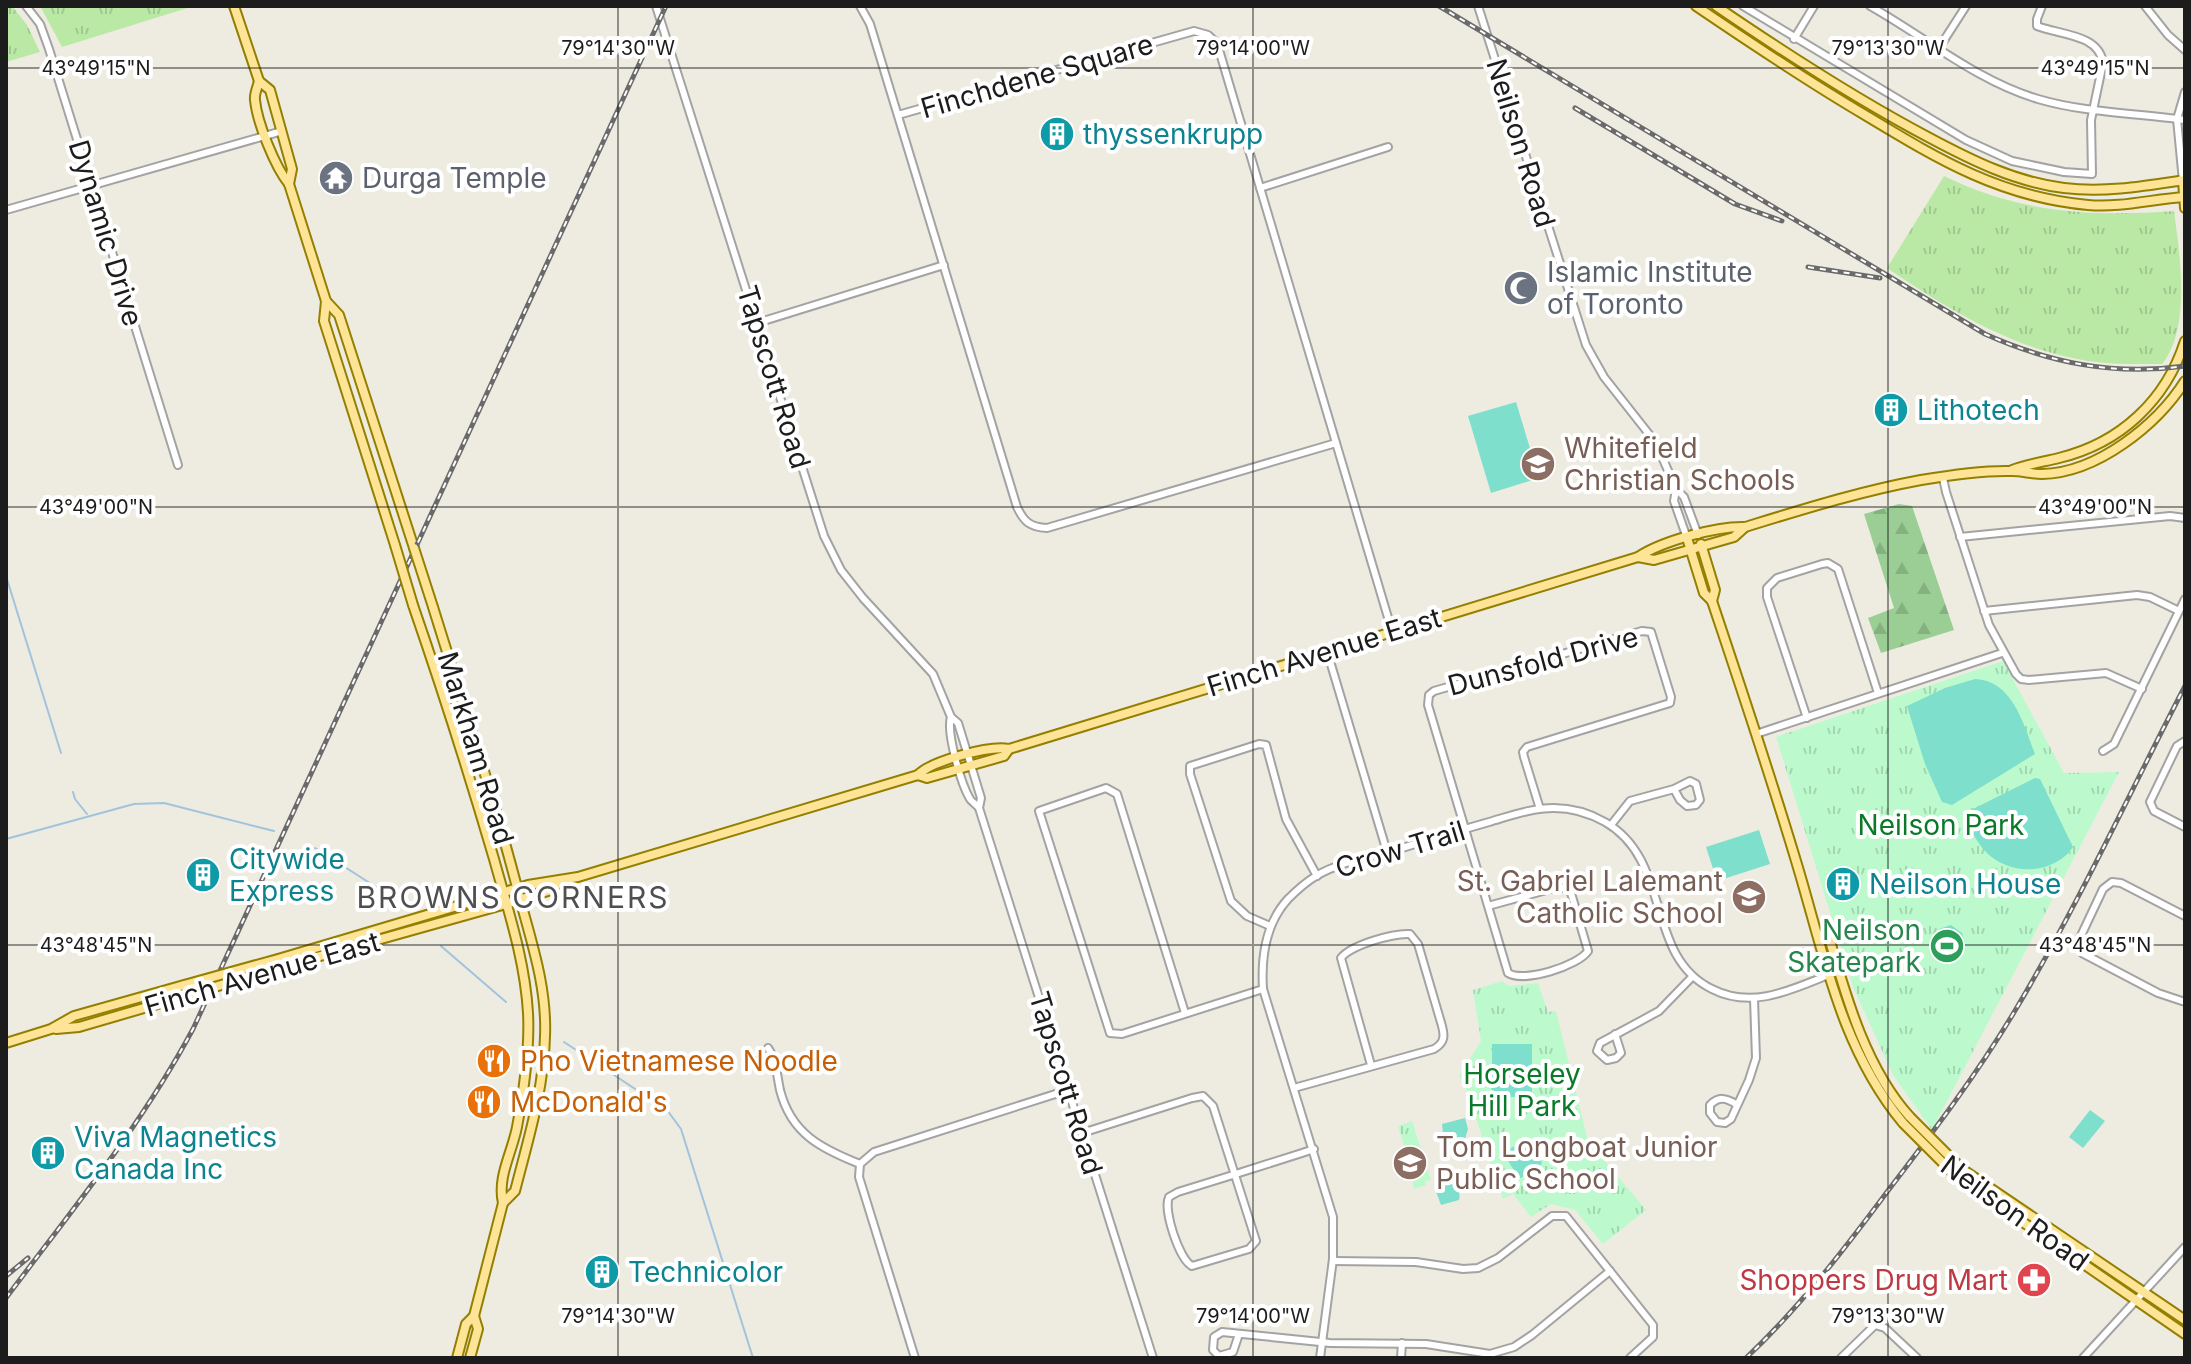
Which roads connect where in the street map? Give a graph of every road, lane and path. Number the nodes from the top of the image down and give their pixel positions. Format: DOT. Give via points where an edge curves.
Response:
graph roads {
  1 [pos="26,6"];
  2 [pos="234,6"];
  3 [pos="656,6"];
  4 [pos="860,6"];
  5 [pos="1478,6"];
  6 [pos="1696,6"];
  7 [pos="1716,6"];
  8 [pos="1743,6"];
  9 [pos="1814,6"];
  10 [pos="1870,6"];
  11 [pos="1966,6"];
  12 [pos="2042,6"];
  13 [pos="2145,6"];
  14 [pos="1884,9"];
  15 [pos="1794,39"];
  16 [pos="1939,48"];
  17 [pos="2185,50"];
  18 [pos="259,81"];
  19 [pos="2185,92"];
  20 [pos="2093,108"];
  21 [pos="898,115"];
  22 [pos="2181,120"];
  23 [pos="282,131"];
  24 [pos="265,135"];
  25 [pos="1388,147"];
  26 [pos="2012,176"];
  27 [pos="2184,181"];
  28 [pos="91,184"];
  29 [pos="289,184"];
  30 [pos="1260,188"];
  31 [pos="2010,191"];
  32 [pos="2185,197"];
  33 [pos="2185,208"];
  34 [pos="6,210"];
  35 [pos="944,265"];
  36 [pos="326,301"];
  37 [pos="757,323"];
  38 [pos="2185,341"];
  39 [pos="2185,381"];
  40 [pos="1336,443"];
  41 [pos="178,465"];
  42 [pos="2011,471"];
  43 [pos="1943,478"];
  44 [pos="1676,489"];
  45 [pos="2185,518"];
  46 [pos="1745,527"];
  47 [pos="1698,535"];
  48 [pos="1960,537"];
  49 [pos="1687,538"];
  50 [pos="1702,546"];
  51 [pos="1690,550"];
  52 [pos="1638,557"];
  53 [pos="2185,599"];
  54 [pos="1712,601"];
  55 [pos="1984,611"];
  56 [pos="2179,611"];
  57 [pos="1392,631"];
  58 [pos="1327,651"];
  59 [pos="2002,653"];
  60 [pos="2142,689"];
  61 [pos="1878,693"];
  62 [pos="951,717"];
  63 [pos="1807,718"];
  64 [pos="1756,734"];
  65 [pos="2185,741"];
  66 [pos="1009,749"];
  67 [pos="2103,751"];
  68 [pos="968,755"];
  69 [pos="957,758"];
  70 [pos="971,765"];
  71 [pos="960,769"];
  72 [pos="918,775"];
  73 [pos="1674,789"];
  74 [pos="979,808"];
  75 [pos="1540,809"];
  76 [pos="1611,825"];
  77 [pos="2185,827"];
  78 [pos="1464,829"];
  79 [pos="1387,852"];
  80 [pos="1317,876"];
  81 [pos="563,881"];
  82 [pos="518,888"];
  83 [pos="503,893"];
  84 [pos="520,900"];
  85 [pos="506,904"];
  86 [pos="1488,906"];
  87 [pos="2185,916"];
  88 [pos="1270,926"];
  89 [pos="1819,935"];
  90 [pos="279,963"];
  91 [pos="1839,971"];
  92 [pos="1828,975"];
  93 [pos="1692,977"];
  94 [pos="1263,989"];
  95 [pos="1754,999"];
  96 [pos="2185,1002"];
  97 [pos="1185,1013"];
  98 [pos="51,1029"];
  99 [pos="1615,1034"];
  100 [pos="6,1043"];
  101 [pos="768,1048"];
  102 [pos="1371,1065"];
  103 [pos="1294,1088"];
  104 [pos="1068,1090"];
  105 [pos="1736,1104"];
  106 [pos="1906,1120"];
  107 [pos="1082,1133"];
  108 [pos="1314,1149"];
  109 [pos="860,1164"];
  110 [pos="1236,1174"];
  111 [pos="503,1203"];
  112 [pos="2185,1247"];
  113 [pos="1333,1261"];
  114 [pos="1610,1271"];
  115 [pos="2140,1296"];
  116 [pos="474,1316"];
  117 [pos="2185,1320"];
  118 [pos="1239,1334"];
  119 [pos="2185,1334"];
  120 [pos="1322,1343"];
  121 [pos="1402,1343"];
  122 [pos="457,1358"];
  123 [pos="470,1358"];
  124 [pos="915,1358"];
  125 [pos="1153,1358"];
  126 [pos="1320,1358"];
  127 [pos="1401,1358"];
  128 [pos="1630,1358"];
  129 [pos="1841,1358"];
  130 [pos="1917,1358"];
  131 [pos="2083,1358"];
  1 -- 28 [label="street, Dynamic Drive" via="40,24"];
  2 -- 18 [label="main road, Markham Road"];
  3 -- 37 [label="street, Tapscott Road"];
  4 -- 21 [label="street"];
  5 -- 44 [label="street, Neilson Road" via="1586,345 1656,443"];
  6 -- 31 [label="main road" via="1887,129 1973,177"];
  7 -- 26 [label="main road" via="1891,117"];
  8 -- 15 [label="street"];
  9 -- 15 [label="street"];
  10 -- 14 [label="street"];
  11 -- 16 [label="street"];
  12 -- 20 [label="street" via="2037,26 2086,40 2102,55"];
  13 -- 17 [label="street"];
  14 -- 16 [label="street"];
  15 -- 20 [label="street" via="1966,140 2012,161 2092,174"];
  16 -- 20 [label="street" via="2010,89"];
  18 -- 23 [label="main road, Markham Road" via="270,90"];
  18 -- 24 [label="main road, Markham Road" via="254,98"];
  19 -- 22 [label="street"];
  20 -- 22 [label="street"];
  21 -- 30 [label="street, Finchdene Square" via="1194,31 1217,44"];
  21 -- 35 [label="street, Finchdene Square"];
  22 -- 27 [label="street"];
  23 -- 24 [label="street"];
  23 -- 29 [label="main road, Markham Road" via="292,169"];
  24 -- 28 [label="street"];
  24 -- 29 [label="main road, Markham Road" via="278,171"];
  25 -- 30 [label="street"];
  26 -- 27 [label="main road" via="2063,188 2138,188"];
  26 -- 31 [label="main road"];
  27 -- 32 [label="main road"];
  28 -- 34 [label="street"];
  28 -- 41 [label="street, Dynamic Drive"];
  29 -- 36 [label="main road, Markham Road"];
  30 -- 40 [label="street, Finchdene Square"];
  31 -- 32 [label="main road" via="2091,206"];
  32 -- 33 [label="main road"];
  35 -- 37 [label="street"];
  35 -- 40 [label="street, Finchdene Square" via="1017,507 1031,525 1047,528"];
  36 -- 82 [label="main road, Markham Road, bridge" via="339,315"];
  36 -- 83 [label="main road, Markham Road, bridge" via="324,321 461,744"];
  37 -- 62 [label="street, Tapscott Road" via="824,536 863,598 933,674"];
  38 -- 42 [label="main road, Finch Avenue East" via="2164,389 2140,416 2089,448"];
  39 -- 42 [label="main road, Finch Avenue East" via="2142,431 2107,453 2043,474"];
  40 -- 57 [label="street, Finchdene Square"];
  42 -- 43 [label="main road, Finch Avenue East"];
  43 -- 46 [label="main road, Finch Avenue East" via="1862,492"];
  43 -- 48 [label="street"];
  44 -- 47 [label="street, Neilson Road"];
  44 -- 49 [label="street, Neilson Road" via="1674,501"];
  45 -- 48 [label="street"];
  46 -- 47 [label="main road, Finch Avenue East"];
  46 -- 50 [label="main road, Finch Avenue East" via="1734,537"];
  47 -- 49 [label="main road, Finch Avenue East"];
  47 -- 50 [label="main road, Neilson Road"];
  48 -- 55 [label="street"];
  49 -- 51 [label="main road, Neilson Road"];
  49 -- 52 [label="main road, Finch Avenue East"];
  50 -- 51 [label="main road, Finch Avenue East"];
  50 -- 54 [label="main road, Neilson Road" via="1715,590"];
  51 -- 52 [label="main road, Finch Avenue East" via="1654,560"];
  51 -- 54 [label="main road, Neilson Road" via="1704,593"];
  52 -- 57 [label="main road, Finch Avenue East"];
  53 -- 56 [label="street"];
  54 -- 64 [label="main road, Neilson Road"];
  55 -- 56 [label="street" via="2137,595"];
  55 -- 59 [label="street"];
  56 -- 60 [label="street"];
  57 -- 58 [label="main road, Finch Avenue East"];
  58 -- 66 [label="main road, Finch Avenue East"];
  58 -- 79 [label="street"];
  59 -- 60 [label="street" via="2021,679 2106,673"];
  59 -- 61 [label="street"];
  60 -- 67 [label="street" via="2114,744"];
  61 -- 63 [label="street"];
  61 -- 63 [label="street" via="1838,569 1828,563 1777,578 1767,588 1767,597"];
  62 -- 68 [label="street, Tapscott Road"];
  62 -- 69 [label="street, Tapscott Road" via="948,725"];
  63 -- 64 [label="street"];
  64 -- 89 [label="main road, Neilson Road"];
  65 -- 77 [label="street" via="2177,746 2150,802 2157,812"];
  66 -- 68 [label="main road, Finch Avenue East"];
  66 -- 70 [label="main road, Finch Avenue East" via="1004,756"];
  68 -- 69 [label="main road, Finch Avenue East"];
  68 -- 70 [label="street, Tapscott Road"];
  69 -- 71 [label="street, Tapscott Road"];
  69 -- 72 [label="main road, Finch Avenue East"];
  70 -- 71 [label="main road, Finch Avenue East"];
  70 -- 74 [label="street, Tapscott Road"];
  71 -- 72 [label="main road, Finch Avenue East" via="927,778"];
  71 -- 74 [label="street, Tapscott Road" via="970,800"];
  72 -- 81 [label="main road, Finch Avenue East"];
  73 -- 73 [label="street" via="1687,806 1700,800 1690,781"];
  73 -- 76 [label="street" via="1630,801"];
  74 -- 104 [label="street, Tapscott Road"];
  75 -- 76 [label="street, Crow Trail" via="1576,810"];
  75 -- 78 [label="street, Crow Trail"];
  75 -- 78 [label="street, Dunsfold Drive" via="1524,757 1527,747 1670,703 1651,632 1429,695"];
  76 -- 93 [label="street, Crow Trail" via="1644,863 1671,946"];
  78 -- 79 [label="street, Crow Trail"];
  78 -- 86 [label="street"];
  79 -- 80 [label="street, Crow Trail"];
  80 -- 88 [label="street, Crow Trail" via="1286,902"];
  80 -- 88 [label="street" via="1286,819 1266,745 1190,766 1231,901"];
  81 -- 82 [label="main road, Finch Avenue East"];
  81 -- 84 [label="main road, Finch Avenue East"];
  82 -- 83 [label="main road, Finch Avenue East"];
  82 -- 84 [label="main road, Markham Road"];
  83 -- 85 [label="main road, Markham Road"];
  83 -- 90 [label="main road, Finch Avenue East"];
  84 -- 85 [label="main road, Finch Avenue East"];
  84 -- 111 [label="main road, Markham Road" via="538,965 546,1035 543,1078 519,1179"];
  85 -- 90 [label="main road, Finch Avenue East"];
  85 -- 111 [label="main road, Markham Road" via="525,974 529,1035 517,1127 499,1187"];
  86 -- 86 [label="street" via="1512,976 1527,977 1579,961 1588,951 1571,893 1561,886"];
  87 -- 96 [label="street" via="2112,882 2103,889 2078,942 2085,955"];
  88 -- 94 [label="street, Crow Trail" via="1262,959"];
  89 -- 91 [label="main road, Neilson Road" via="1830,941"];
  89 -- 92 [label="main road, Neilson Road"];
  90 -- 98 [label="main road, Finch Avenue East, bridge" via="79,1027"];
  90 -- 98 [label="main road, Finch Avenue East, bridge" via="74,1016"];
  91 -- 92 [label="street, Crow Trail"];
  91 -- 106 [label="main road, Neilson Road" via="1866,1045"];
  92 -- 95 [label="street, Crow Trail"];
  92 -- 106 [label="main road, Neilson Road" via="1859,1058 1874,1085"];
  93 -- 95 [label="street, Crow Trail" via="1724,995"];
  93 -- 99 [label="street" via="1659,1011"];
  94 -- 97 [label="street"];
  94 -- 103 [label="street, Crow Trail"];
  95 -- 105 [label="street" via="1756,1058"];
  97 -- 97 [label="street" via="1117,794 1106,788 1039,811 1108,1030 1118,1035"];
  98 -- 100 [label="main road, Finch Avenue East"];
  99 -- 99 [label="street" via="1621,1053 1607,1060 1597,1051"];
  101 -- 109 [label="street" via="784,1103 810,1140"];
  102 -- 102 [label="street" via="1434,1049 1444,1040 1418,944 1410,934 1351,948 1341,958"];
  102 -- 103 [label="street"];
  103 -- 108 [label="street, Crow Trail"];
  104 -- 107 [label="street, Tapscott Road"];
  104 -- 109 [label="street" via="874,1152"];
  105 -- 105 [label="street" via="1727,1098 1716,1100 1710,1113 1725,1123 1735,1114"];
  106 -- 115 [label="main road, Neilson Road, bridge" via="1959,1172"];
  107 -- 110 [label="street" via="1203,1096 1213,1106"];
  107 -- 125 [label="street, Tapscott Road"];
  108 -- 110 [label="street"];
  108 -- 113 [label="street, Crow Trail" via="1333,1217"];
  109 -- 124 [label="street" via="859,1177"];
  110 -- 110 [label="street" via="1178,1192 1167,1201 1186,1263 1197,1266 1255,1244"];
  111 -- 116 [label="main road, Markham Road"];
  112 -- 115 [label="street"];
  113 -- 114 [label="street" via="1478,1268 1544,1221 1562,1215"];
  113 -- 120 [label="street, Crow Trail"];
  114 -- 121 [label="street" via="1514,1347 1481,1354"];
  114 -- 128 [label="street" via="1655,1329 1650,1342"];
  115 -- 117 [label="main road, Neilson Road"];
  115 -- 119 [label="main road, Neilson Road"];
  115 -- 131 [label="street"];
  116 -- 122 [label="main road, Markham Road" via="466,1324"];
  116 -- 123 [label="main road, Markham Road" via="478,1329"];
  118 -- 118 [label="street" via="1233,1352 1219,1356 1213,1350 1219,1333"];
  118 -- 120 [label="street"];
  120 -- 121 [label="street"];
  120 -- 126 [label="street, Crow Trail"];
  121 -- 127 [label="street"];
  129 -- 130 [label="street" via="1875,1325"];
}
